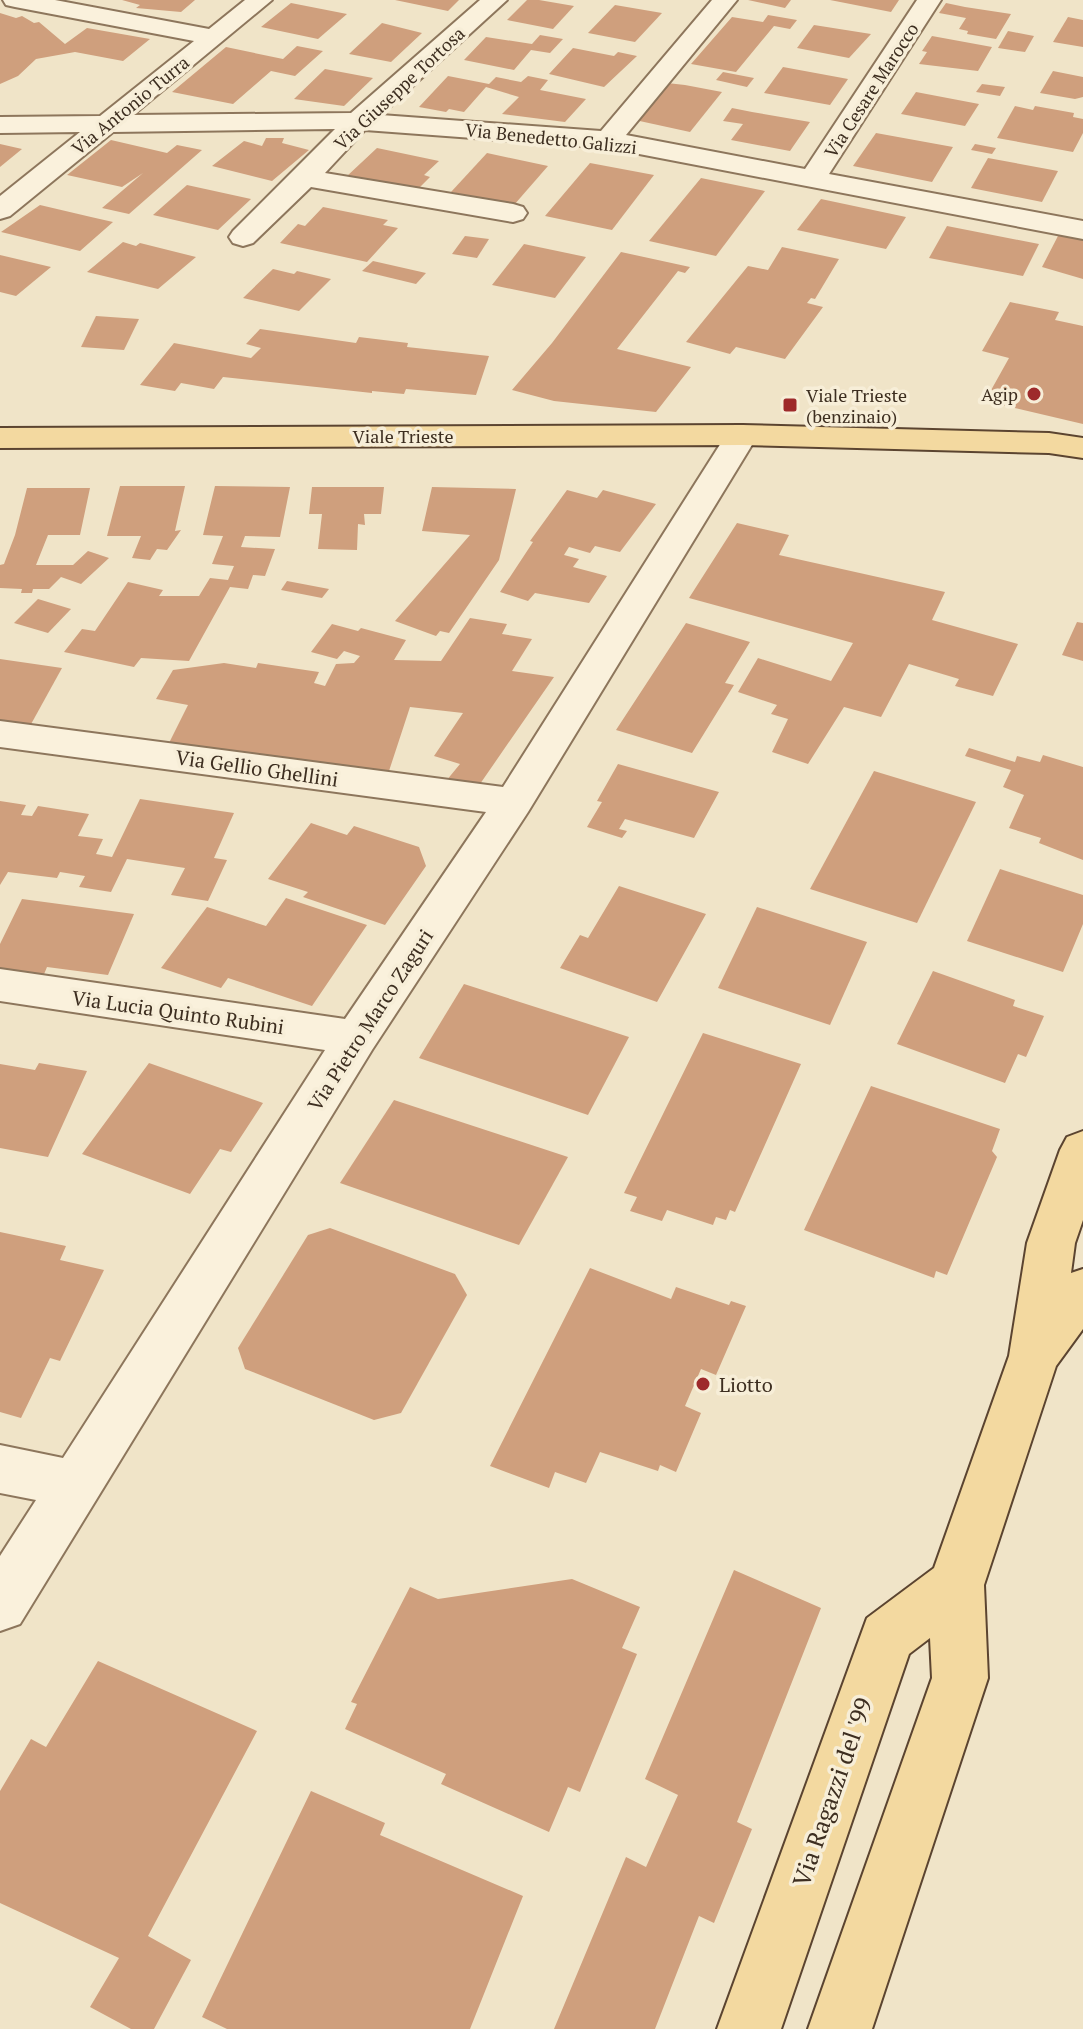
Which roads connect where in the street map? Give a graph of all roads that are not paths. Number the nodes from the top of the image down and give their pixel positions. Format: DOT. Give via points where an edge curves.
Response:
graph roads {
  1 [pos="15,0"];
  2 [pos="260,0"];
  3 [pos="495,0"];
  4 [pos="725,0"];
  5 [pos="929,0"];
  6 [pos="214,37"];
  7 [pos="358,121"];
  8 [pos="108,124"];
  9 [pos="0,125"];
  10 [pos="608,140"];
  11 [pos="305,178"];
  12 [pos="812,179"];
  13 [pos="0,210"];
  14 [pos="513,213"];
  15 [pos="1083,230"];
  16 [pos="243,237"];
  17 [pos="742,435"];
  18 [pos="0,438"];
  19 [pos="805,438"];
  20 [pos="1083,448"];
  21 [pos="1083,479"];
  22 [pos="0,734"];
  23 [pos="514,802"];
  24 [pos="0,985"];
  25 [pos="356,1038"];
  26 [pos="1083,1150"];
  27 [pos="1083,1290"];
  28 [pos="1034,1356"];
  29 [pos="0,1469"];
  30 [pos="74,1484"];
  31 [pos="956,1585"];
  32 [pos="0,1605"];
  33 [pos="749,2029"];
  34 [pos="840,2029"];
  1 -- 6 [label="street"];
  2 -- 6 [label="street, Via Antonio Turra"];
  3 -- 7 [label="street, Via Giuseppe Tortosa"];
  4 -- 10 [label="street"];
  5 -- 12 [label="street, Via Cesare Marocco"];
  6 -- 8 [label="street, Via Antonio Turra"];
  7 -- 8 [label="street, Via Benedetto Galizzi"];
  7 -- 10 [label="street, Via Benedetto Galizzi"];
  7 -- 11 [label="street, Via Giuseppe Tortosa"];
  8 -- 9 [label="street, Via Benedetto Galizzi"];
  8 -- 13 [label="street, Via Antonio Turra"];
  10 -- 12 [label="street, Via Benedetto Galizzi"];
  11 -- 14 [label="street"];
  11 -- 16 [label="street, Via Giuseppe Tortosa"];
  12 -- 15 [label="street, Via Benedetto Galizzi"];
  17 -- 18 [label="main road, Viale Trieste"];
  17 -- 19 [label="main road, Viale Trieste"];
  17 -- 23 [label="street, Via Pietro Marco Zaguri"];
  19 -- 20 [label="main road, Viale Trieste"];
  19 -- 21 [label="main road, Viale Trieste"];
  22 -- 23 [label="street, Via Gellio Ghellini"];
  23 -- 25 [label="street, Via Pietro Marco Zaguri"];
  24 -- 25 [label="street, Via Lucia Quinto Rubini"];
  25 -- 30 [label="street, Via Pietro Marco Zaguri"];
  26 -- 28 [label="main road" via="1051,1243"];
  27 -- 28 [label="main road"];
  28 -- 31 [label="main road"];
  29 -- 30 [label="street"];
  30 -- 32 [label="street, Via Pietro Marco Zaguri"];
  31 -- 33 [label="main road, Via Ragazzi del '99" via="887,1637"];
  31 -- 34 [label="main road" via="960,1678"];
}
